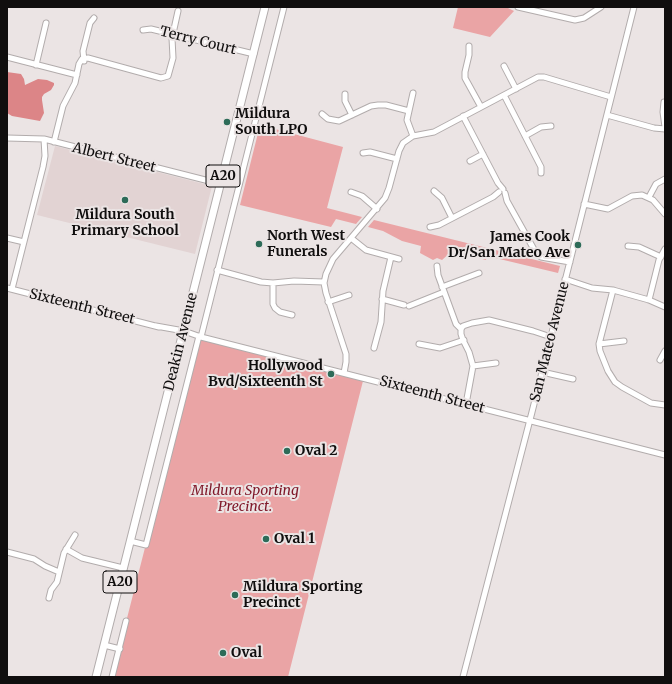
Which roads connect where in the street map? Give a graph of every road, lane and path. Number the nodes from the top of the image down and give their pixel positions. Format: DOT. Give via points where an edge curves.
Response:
graph roads {
  1 [pos="265,7"];
  2 [pos="284,7"];
  3 [pos="518,7"];
  4 [pos="601,7"];
  5 [pos="634,7"];
  6 [pos="178,11"];
  7 [pos="94,18"];
  8 [pos="46,23"];
  9 [pos="143,30"];
  10 [pos="173,34"];
  11 [pos="468,46"];
  12 [pos="254,54"];
  13 [pos="7,57"];
  14 [pos="84,60"];
  15 [pos="36,65"];
  16 [pos="504,66"];
  17 [pos="77,75"];
  18 [pos="516,89"];
  19 [pos="413,93"];
  20 [pos="345,94"];
  21 [pos="504,95"];
  22 [pos="612,95"];
  23 [pos="664,102"];
  24 [pos="481,107"];
  25 [pos="408,111"];
  26 [pos="322,114"];
  27 [pos="352,116"];
  28 [pos="463,116"];
  29 [pos="607,116"];
  30 [pos="551,126"];
  31 [pos="665,128"];
  32 [pos="413,136"];
  33 [pos="525,136"];
  34 [pos="7,138"];
  35 [pos="44,139"];
  36 [pos="54,142"];
  37 [pos="363,153"];
  38 [pos="483,154"];
  39 [pos="397,159"];
  40 [pos="470,161"];
  41 [pos="541,173"];
  42 [pos="665,179"];
  43 [pos="221,184"];
  44 [pos="434,191"];
  45 [pos="351,192"];
  46 [pos="502,192"];
  47 [pos="649,197"];
  48 [pos="584,204"];
  49 [pos="376,209"];
  50 [pos="665,214"];
  51 [pos="452,218"];
  52 [pos="430,227"];
  53 [pos="7,238"];
  54 [pos="351,238"];
  55 [pos="24,242"];
  56 [pos="628,246"];
  57 [pos="665,249"];
  58 [pos="661,256"];
  59 [pos="391,257"];
  60 [pos="399,260"];
  61 [pos="569,264"];
  62 [pos="437,266"];
  63 [pos="217,270"];
  64 [pos="479,273"];
  65 [pos="565,281"];
  66 [pos="324,282"];
  67 [pos="272,283"];
  68 [pos="9,289"];
  69 [pos="443,290"];
  70 [pos="612,290"];
  71 [pos="348,295"];
  72 [pos="382,299"];
  73 [pos="649,300"];
  74 [pos="328,302"];
  75 [pos="665,307"];
  76 [pos="292,315"];
  77 [pos="462,329"];
  78 [pos="183,333"];
  79 [pos="551,336"];
  80 [pos="200,337"];
  81 [pos="464,340"];
  82 [pos="624,342"];
  83 [pos="419,344"];
  84 [pos="599,344"];
  85 [pos="374,348"];
  86 [pos="665,351"];
  87 [pos="660,360"];
  88 [pos="496,363"];
  89 [pos="473,366"];
  90 [pos="542,372"];
  91 [pos="342,373"];
  92 [pos="573,379"];
  93 [pos="465,404"];
  94 [pos="665,404"];
  95 [pos="530,421"];
  96 [pos="665,455"];
  97 [pos="74,535"];
  98 [pos="130,541"];
  99 [pos="66,549"];
  100 [pos="7,552"];
  101 [pos="123,568"];
  102 [pos="59,572"];
  103 [pos="49,598"];
  104 [pos="126,621"];
  105 [pos="104,645"];
  106 [pos="120,649"];
  107 [pos="96,677"];
  108 [pos="112,677"];
  109 [pos="463,677"];
  1 -- 12 [label="highway, Deakin Avenue / A20"];
  2 -- 63 [label="street, Deakin Avenue"];
  3 -- 4 [label="street" via="575,20 584,18"];
  5 -- 22 [label="street, San Mateo Avenue"];
  6 -- 10 [label="street"];
  7 -- 14 [label="street" via="89,26 83,51"];
  8 -- 15 [label="street"];
  9 -- 10 [label="street, Terry Court" via="151,29"];
  10 -- 12 [label="street, Terry Court"];
  10 -- 14 [label="street" via="173,58 166,77"];
  11 -- 24 [label="street" via="465,78"];
  12 -- 43 [label="highway, Deakin Avenue / A20"];
  13 -- 15 [label="street"];
  14 -- 17 [label="street"];
  15 -- 17 [label="street"];
  16 -- 18 [label="street"];
  17 -- 36 [label="street" via="63,106"];
  18 -- 21 [label="street"];
  18 -- 22 [label="street" via="539,79"];
  19 -- 25 [label="street"];
  20 -- 27 [label="street" via="345,101"];
  21 -- 24 [label="street"];
  21 -- 33 [label="street"];
  22 -- 29 [label="street, San Mateo Avenue"];
  23 -- 31 [label="street"];
  24 -- 28 [label="street"];
  25 -- 27 [label="street" via="378,105"];
  25 -- 32 [label="street" via="407,123"];
  26 -- 27 [label="street" via="336,121"];
  28 -- 32 [label="street" via="434,132"];
  28 -- 38 [label="street"];
  29 -- 31 [label="street"];
  29 -- 48 [label="street, San Mateo Avenue"];
  30 -- 33 [label="street" via="541,127"];
  32 -- 39 [label="street" via="403,143"];
  33 -- 41 [label="street" via="541,166"];
  34 -- 35 [label="street, Albert Street"];
  35 -- 36 [label="street, Albert Street"];
  35 -- 55 [label="street" via="44,161"];
  36 -- 43 [label="street, Albert Street"];
  37 -- 39 [label="street" via="370,152"];
  38 -- 40 [label="street"];
  38 -- 46 [label="street"];
  39 -- 49 [label="street" via="388,193"];
  42 -- 47 [label="street" via="656,184"];
  43 -- 78 [label="highway, Deakin Avenue / A20"];
  44 -- 51 [label="street" via="442,198"];
  45 -- 49 [label="street" via="362,196"];
  46 -- 51 [label="street"];
  46 -- 61 [label="street" via="534,252 541,257"];
  47 -- 48 [label="street" via="632,196 608,209"];
  47 -- 50 [label="street"];
  48 -- 61 [label="street, San Mateo Avenue"];
  49 -- 54 [label="street"];
  51 -- 52 [label="street"];
  53 -- 55 [label="street"];
  54 -- 59 [label="street" via="366,250"];
  54 -- 66 [label="street" via="330,263"];
  55 -- 68 [label="street"];
  56 -- 58 [label="street" via="639,247"];
  57 -- 58 [label="street"];
  58 -- 73 [label="street"];
  59 -- 60 [label="street"];
  59 -- 72 [label="street"];
  61 -- 65 [label="street, San Mateo Avenue"];
  62 -- 69 [label="street"];
  63 -- 67 [label="street"];
  63 -- 80 [label="street, Deakin Avenue"];
  64 -- 69 [label="street"];
  65 -- 70 [label="street" via="596,289"];
  65 -- 79 [label="street, San Mateo Avenue"];
  66 -- 67 [label="street"];
  66 -- 74 [label="street"];
  67 -- 76 [label="street" via="275,308"];
  68 -- 78 [label="street, Sixteenth Street"];
  69 -- 72 [label="street" via="407,306"];
  69 -- 77 [label="street"];
  70 -- 73 [label="street"];
  70 -- 84 [label="street"];
  71 -- 74 [label="street"];
  72 -- 85 [label="street" via="381,322"];
  73 -- 75 [label="street"];
  74 -- 91 [label="street" via="346,356"];
  77 -- 79 [label="street" via="476,322 493,321"];
  77 -- 81 [label="street"];
  78 -- 80 [label="street, Sixteenth Street"];
  78 -- 98 [label="highway, Deakin Avenue / A20"];
  79 -- 90 [label="street, San Mateo Avenue"];
  80 -- 91 [label="street, Sixteenth Street"];
  80 -- 98 [label="street, Deakin Avenue" via="146,545"];
  81 -- 83 [label="street" via="440,348"];
  81 -- 89 [label="street"];
  82 -- 84 [label="street"];
  84 -- 94 [label="street" via="608,371 615,382 651,403"];
  86 -- 87 [label="street"];
  88 -- 89 [label="street"];
  89 -- 93 [label="street"];
  90 -- 92 [label="street"];
  90 -- 95 [label="street, San Mateo Avenue"];
  91 -- 93 [label="street, Sixteenth Street"];
  93 -- 95 [label="street, Sixteenth Street"];
  95 -- 96 [label="street, Sixteenth Street"];
  95 -- 109 [label="street, San Mateo Avenue"];
  97 -- 99 [label="street"];
  98 -- 101 [label="highway, Deakin Avenue / A20"];
  99 -- 101 [label="street" via="82,558"];
  99 -- 102 [label="street"];
  100 -- 102 [label="street" via="34,559"];
  101 -- 105 [label="highway, Deakin Avenue / A20"];
  102 -- 103 [label="street"];
  104 -- 106 [label="street"];
  105 -- 106 [label="street"];
  105 -- 107 [label="highway, Deakin Avenue / A20"];
  106 -- 108 [label="street"];
}
